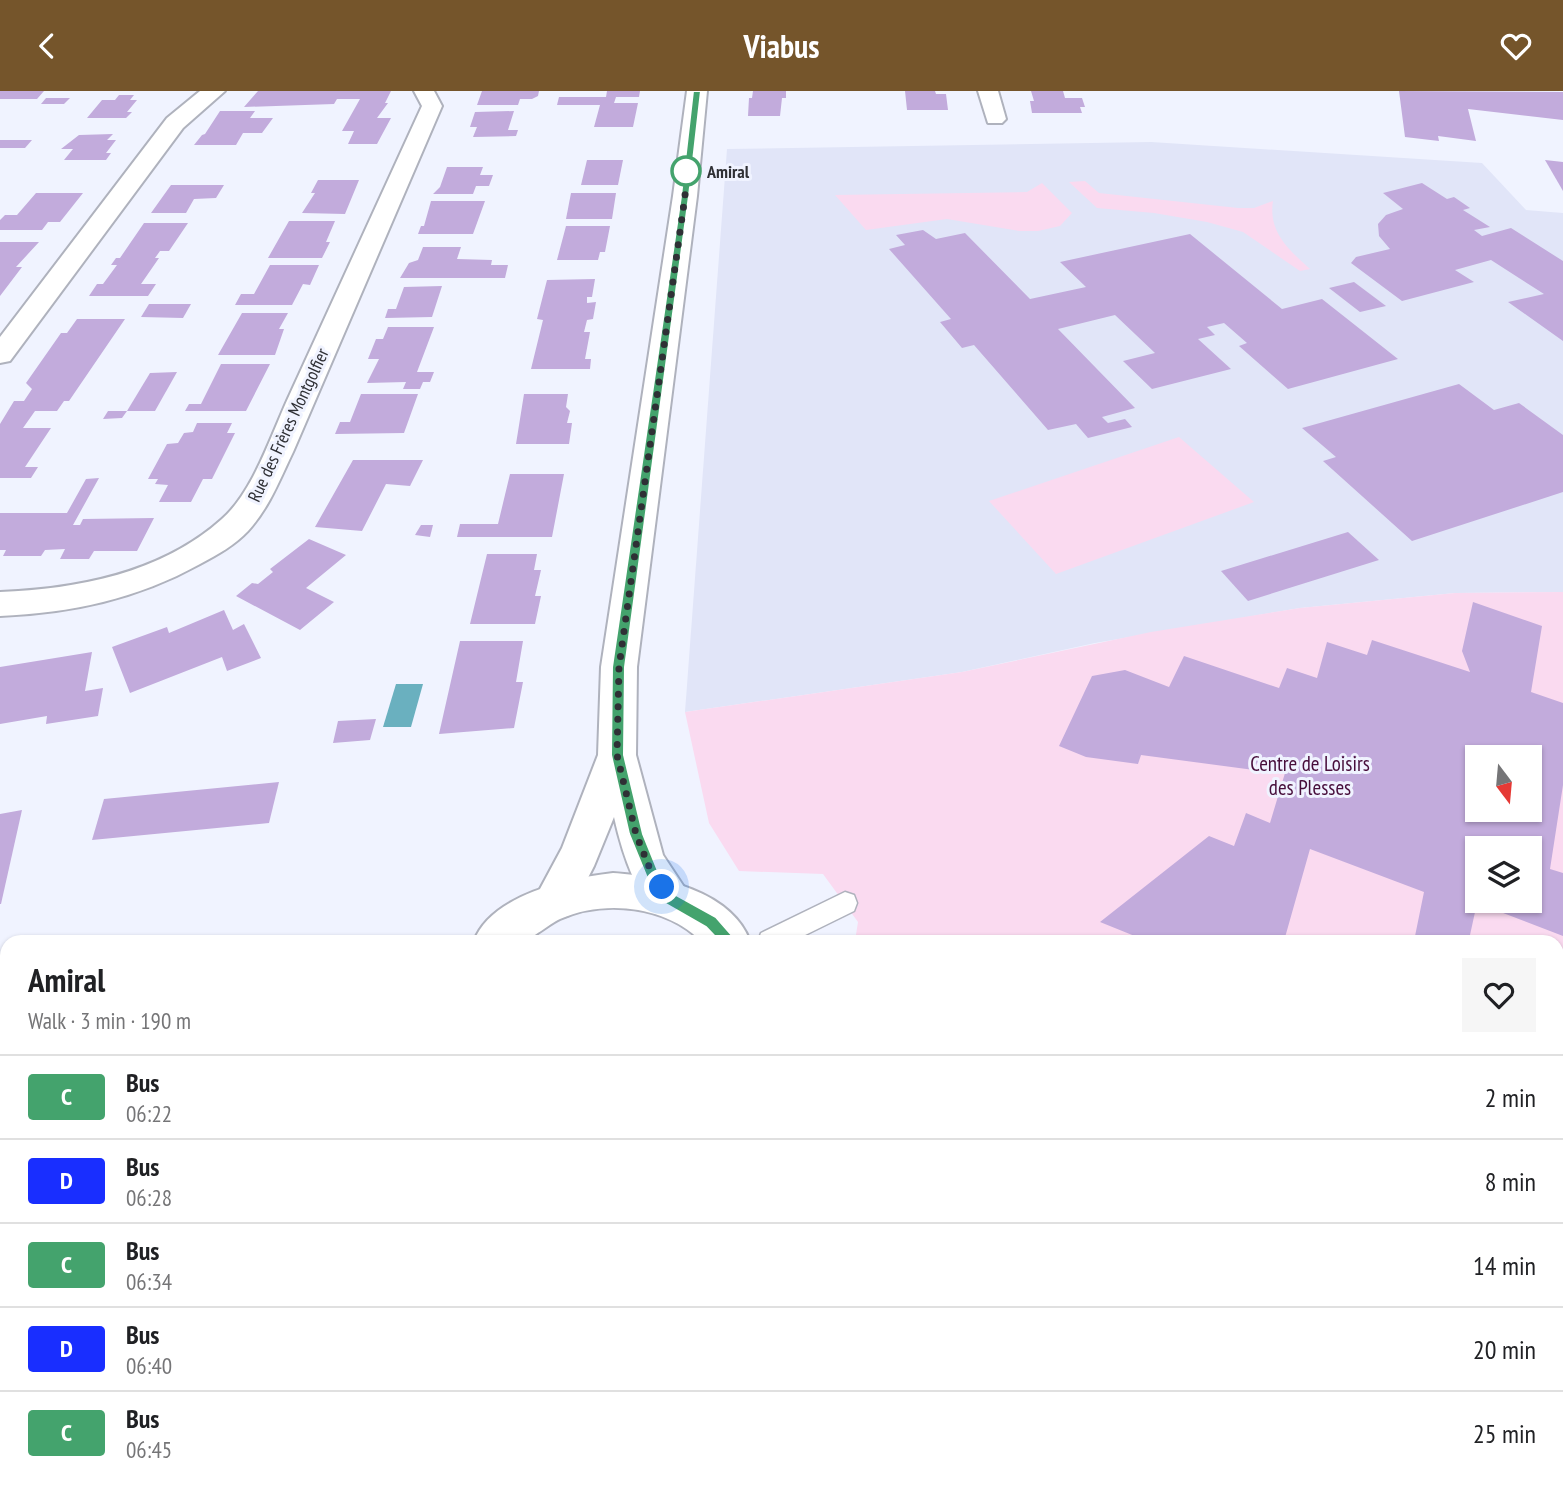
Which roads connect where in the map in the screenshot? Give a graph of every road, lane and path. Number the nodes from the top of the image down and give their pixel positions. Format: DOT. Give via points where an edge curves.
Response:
graph roads {
  1 [pos="215,91"];
  2 [pos="424,91"];
  3 [pos="697,91"];
  4 [pos="988,91"];
  5 [pos="995,119"];
  6 [pos="0,354"];
  7 [pos="0,604"];
  8 [pos="617,755"];
  9 [pos="671,899"];
  10 [pos="554,902"];
  11 [pos="845,903"];
  12 [pos="502,935"];
  13 [pos="723,935"];
  14 [pos="781,935"];
  1 -- 6 [label="street" via="175,123"];
  2 -- 7 [label="street, Rue des Frères Montgolfier" via="432,106 278,452 254,502 237,523 168,569 110,592 49,603"];
  3 -- 8 [label="street" via="619,667"];
  4 -- 5 [label="street"];
  8 -- 9 [label="street" via="643,855"];
  8 -- 10 [label="street" via="580,859"];
  9 -- 10 [label="street" via="614,891"];
  9 -- 13 [label="street" via="711,922"];
  10 -- 12 [label="street"];
  11 -- 14 [label="lane"];
}
